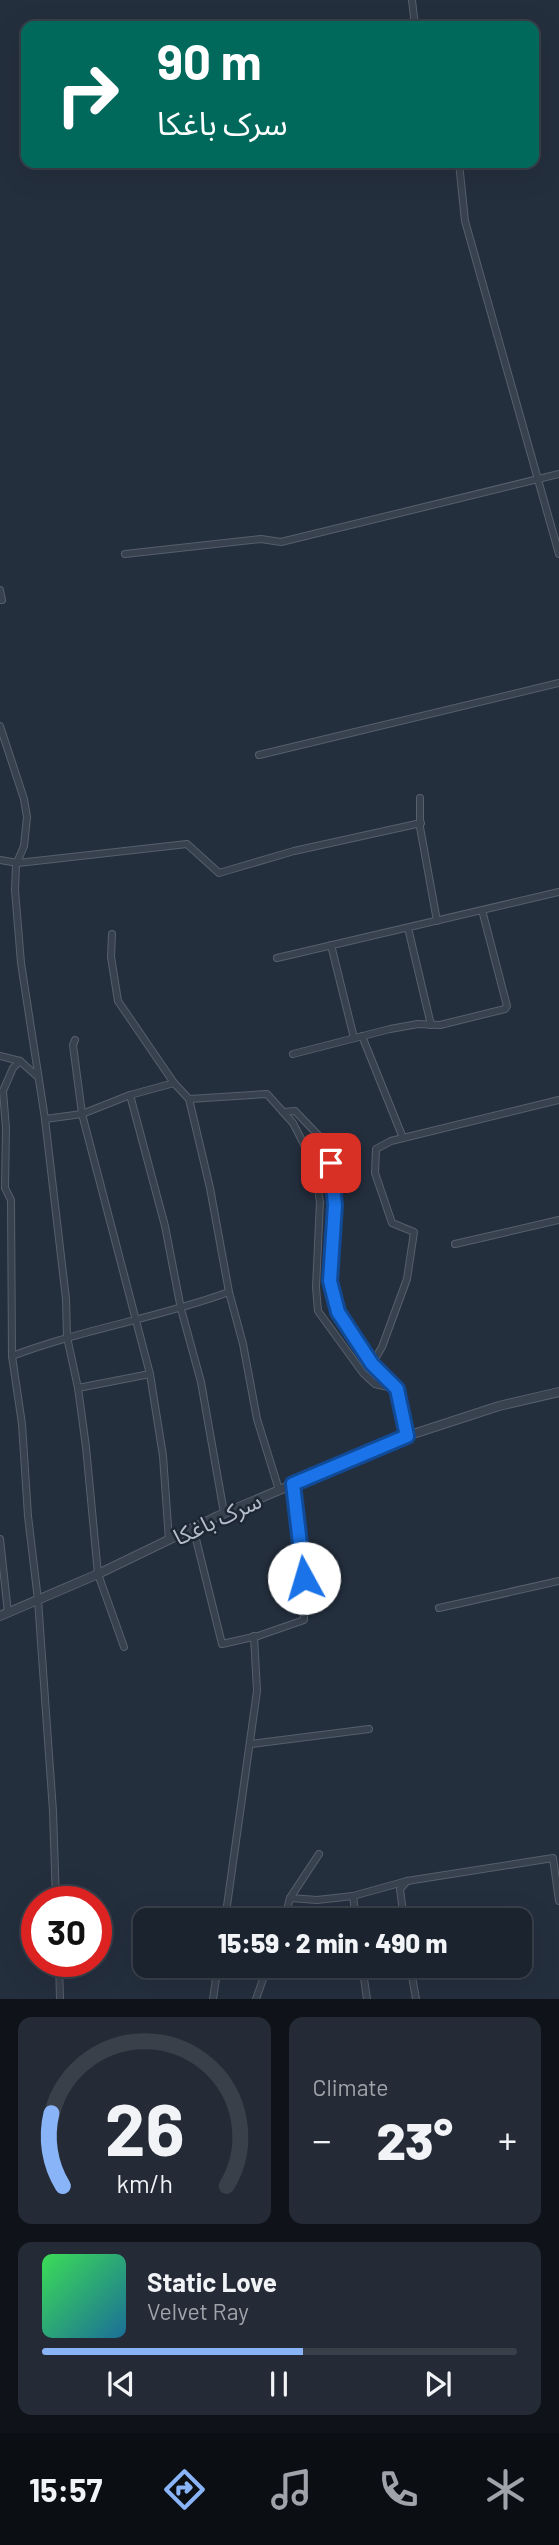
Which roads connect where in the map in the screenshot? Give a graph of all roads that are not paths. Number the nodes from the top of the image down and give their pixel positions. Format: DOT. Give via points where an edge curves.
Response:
graph roads {
  1 [pos="412,0"];
  2 [pos="414,21"];
  3 [pos="459,168"];
  4 [pos="559,474"];
  5 [pos="539,479"];
  6 [pos="125,554"];
  7 [pos="559,554"];
  8 [pos="0,590"];
  9 [pos="2,600"];
  10 [pos="559,683"];
  11 [pos="0,726"];
  12 [pos="259,755"];
  13 [pos="420,798"];
  14 [pos="421,823"];
  15 [pos="0,860"];
  16 [pos="18,863"];
  17 [pos="559,892"];
  18 [pos="482,910"];
  19 [pos="437,921"];
  20 [pos="408,928"];
  21 [pos="112,934"];
  22 [pos="331,946"];
  23 [pos="277,957"];
  24 [pos="431,1025"];
  25 [pos="362,1036"];
  26 [pos="354,1038"];
  27 [pos="75,1040"];
  28 [pos="293,1054"];
  29 [pos="0,1056"];
  30 [pos="20,1061"];
  31 [pos="38,1077"];
  32 [pos="174,1083"];
  33 [pos="130,1095"];
  34 [pos="189,1100"];
  35 [pos="559,1100"];
  36 [pos="283,1112"];
  37 [pos="82,1114"];
  38 [pos="45,1119"];
  39 [pos="404,1138"];
  40 [pos="559,1220"];
  41 [pos="455,1244"];
  42 [pos="229,1292"];
  43 [pos="181,1309"];
  44 [pos="135,1318"];
  45 [pos="67,1337"];
  46 [pos="12,1356"];
  47 [pos="372,1364"];
  48 [pos="149,1374"];
  49 [pos="78,1388"];
  50 [pos="397,1389"];
  51 [pos="559,1392"];
  52 [pos="407,1436"];
  53 [pos="293,1484"];
  54 [pos="279,1490"];
  55 [pos="224,1513"];
  56 [pos="193,1527"];
  57 [pos="0,1539"];
  58 [pos="169,1540"];
  59 [pos="98,1574"];
  60 [pos="559,1581"];
  61 [pos="38,1600"];
  62 [pos="439,1608"];
  63 [pos="4,1614"];
  64 [pos="254,1636"];
  65 [pos="124,1647"];
  66 [pos="369,1729"];
  67 [pos="251,1744"];
  68 [pos="319,1854"];
  69 [pos="407,1881"];
  70 [pos="55,1886"];
  71 [pos="353,1896"];
  72 [pos="290,1898"];
  73 [pos="559,1900"];
  74 [pos="227,1908"];
  75 [pos="287,1908"];
  76 [pos="354,1908"];
  77 [pos="402,1908"];
  78 [pos="59,1977"];
  79 [pos="216,1978"];
  80 [pos="263,1978"];
  81 [pos="364,1978"];
  82 [pos="412,1978"];
  83 [pos="60,1999"];
  84 [pos="213,1999"];
  85 [pos="256,1999"];
  86 [pos="367,1999"];
  87 [pos="415,1999"];
  1 -- 2 [label="street"];
  3 -- 5 [label="street" via="464,221"];
  4 -- 5 [label="street"];
  5 -- 6 [label="street" via="281,542 261,539"];
  5 -- 7 [label="street"];
  8 -- 9 [label="street"];
  10 -- 12 [label="street"];
  11 -- 16 [label="street" via="27,817"];
  13 -- 14 [label="street"];
  14 -- 16 [label="street" via="219,873 187,844"];
  14 -- 19 [label="street"];
  15 -- 16 [label="street"];
  16 -- 31 [label="street" via="15,890 21,963"];
  17 -- 18 [label="street"];
  18 -- 19 [label="street"];
  18 -- 24 [label="street" via="506,1006"];
  19 -- 20 [label="street"];
  20 -- 22 [label="street"];
  20 -- 24 [label="street"];
  21 -- 32 [label="street" via="118,1001"];
  22 -- 23 [label="street"];
  22 -- 26 [label="street"];
  24 -- 25 [label="street"];
  25 -- 26 [label="street"];
  25 -- 39 [label="street"];
  26 -- 28 [label="street"];
  27 -- 37 [label="street"];
  29 -- 30 [label="street"];
  30 -- 31 [label="street"];
  30 -- 46 [label="street" via="3,1091 5,1188 11,1200"];
  31 -- 38 [label="street"];
  32 -- 33 [label="street"];
  32 -- 34 [label="street"];
  33 -- 37 [label="street"];
  33 -- 43 [label="street" via="165,1226"];
  34 -- 36 [label="street" via="267,1094"];
  34 -- 42 [label="street"];
  35 -- 39 [label="street"];
  36 -- 47 [label="street" via="295,1111 320,1137 331,1163 335,1205 330,1281 338,1312"];
  36 -- 50 [label="street" via="314,1164 320,1202 318,1311 363,1373 375,1384"];
  37 -- 38 [label="street"];
  37 -- 44 [label="street"];
  38 -- 45 [label="street"];
  39 -- 47 [label="street" via="376,1149 375,1173 392,1223 414,1232 407,1279"];
  40 -- 41 [label="street"];
  42 -- 43 [label="street"];
  42 -- 54 [label="street" via="257,1419"];
  43 -- 44 [label="street"];
  43 -- 55 [label="street" via="201,1382"];
  44 -- 45 [label="street"];
  44 -- 48 [label="street"];
  45 -- 46 [label="street"];
  45 -- 49 [label="street"];
  46 -- 61 [label="street"];
  47 -- 50 [label="street"];
  48 -- 49 [label="street"];
  48 -- 58 [label="street" via="163,1456"];
  49 -- 59 [label="street"];
  50 -- 52 [label="street"];
  51 -- 52 [label="street, سرک باغکا"];
  52 -- 53 [label="street, سرک باغکا"];
  53 -- 54 [label="street, سرک باغکا"];
  53 -- 64 [label="street" via="304,1620"];
  54 -- 55 [label="street, سرک باغکا"];
  55 -- 56 [label="street, سرک باغکا"];
  56 -- 58 [label="street, سرک باغکا"];
  56 -- 64 [label="street" via="222,1644"];
  57 -- 63 [label="street"];
  58 -- 59 [label="street, سرک باغکا"];
  59 -- 61 [label="street, سرک باغکا"];
  59 -- 65 [label="street"];
  60 -- 62 [label="street"];
  61 -- 63 [label="street, سرک باغکا"];
  61 -- 70 [label="street"];
  64 -- 67 [label="street" via="257,1691"];
  66 -- 67 [label="street"];
  67 -- 74 [label="street"];
  68 -- 72 [label="street"];
  69 -- 71 [label="street"];
  69 -- 73 [label="street" via="553,1858"];
  69 -- 77 [label="street" via="400,1889"];
  71 -- 72 [label="street"];
  71 -- 76 [label="street"];
  72 -- 75 [label="street"];
  78 -- 83 [label="street"];
  79 -- 84 [label="street"];
  80 -- 85 [label="street"];
  81 -- 86 [label="street"];
  82 -- 87 [label="street"];
}
